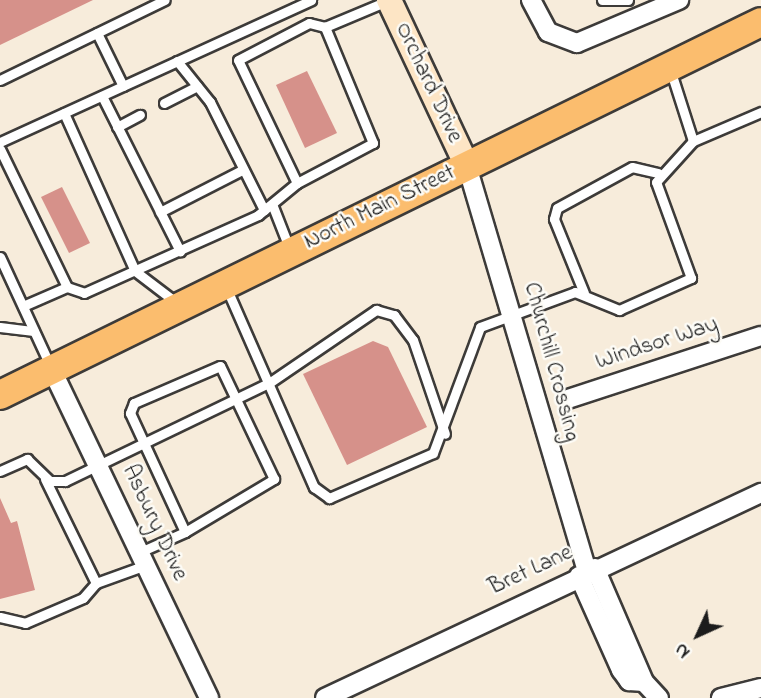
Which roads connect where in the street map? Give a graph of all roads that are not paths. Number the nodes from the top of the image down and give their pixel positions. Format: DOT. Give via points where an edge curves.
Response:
graph roads {
  1 [pos="165,0"];
  2 [pos="311,0"];
  3 [pos="389,0"];
  4 [pos="531,0"];
  5 [pos="602,0"];
  6 [pos="628,0"];
  7 [pos="679,0"];
  8 [pos="295,3"];
  9 [pos="761,22"];
  10 [pos="326,27"];
  11 [pos="97,33"];
  12 [pos="177,61"];
  13 [pos="670,67"];
  14 [pos="0,80"];
  15 [pos="123,86"];
  16 [pos="197,86"];
  17 [pos="102,96"];
  18 [pos="164,103"];
  19 [pos="761,112"];
  20 [pos="64,113"];
  21 [pos="140,115"];
  22 [pos="117,127"];
  23 [pos="693,141"];
  24 [pos="0,142"];
  25 [pos="0,149"];
  26 [pos="467,166"];
  27 [pos="242,170"];
  28 [pos="658,173"];
  29 [pos="297,183"];
  30 [pos="272,204"];
  31 [pos="264,211"];
  32 [pos="160,212"];
  33 [pos="180,251"];
  34 [pos="290,252"];
  35 [pos="0,257"];
  36 [pos="135,271"];
  37 [pos="225,284"];
  38 [pos="67,287"];
  39 [pos="584,293"];
  40 [pos="23,306"];
  41 [pos="181,306"];
  42 [pos="513,316"];
  43 [pos="0,327"];
  44 [pos="34,331"];
  45 [pos="761,335"];
  46 [pos="52,370"];
  47 [pos="269,383"];
  48 [pos="0,396"];
  49 [pos="235,398"];
  50 [pos="568,399"];
  51 [pos="445,434"];
  52 [pos="143,444"];
  53 [pos="99,466"];
  54 [pos="0,471"];
  55 [pos="44,477"];
  56 [pos="761,493"];
  57 [pos="185,532"];
  58 [pos="143,558"];
  59 [pos="587,572"];
  60 [pos="96,583"];
  61 [pos="0,617"];
  62 [pos="761,688"];
  63 [pos="209,698"];
  64 [pos="325,698"];
  65 [pos="659,698"];
  66 [pos="721,698"];
  1 -- 11 [label="lane"];
  2 -- 8 [label="lane"];
  3 -- 10 [label="lane"];
  3 -- 26 [label="street, Orchard Drive"];
  4 -- 7 [label="street" via="548,32 577,43"];
  5 -- 6 [label="lane"];
  8 -- 12 [label="lane"];
  9 -- 13 [label="main road, North Main Street"];
  10 -- 29 [label="lane" via="373,143"];
  10 -- 29 [label="lane" via="309,23 237,60"];
  11 -- 14 [label="lane"];
  11 -- 15 [label="lane"];
  12 -- 15 [label="lane"];
  12 -- 16 [label="lane"];
  13 -- 23 [label="lane"];
  13 -- 26 [label="main road, North Main Street"];
  15 -- 17 [label="lane"];
  16 -- 18 [label="lane"];
  16 -- 27 [label="lane"];
  17 -- 20 [label="lane"];
  17 -- 22 [label="lane"];
  19 -- 23 [label="lane"];
  20 -- 24 [label="lane"];
  20 -- 36 [label="lane"];
  21 -- 22 [label="lane"];
  22 -- 32 [label="lane"];
  23 -- 28 [label="lane"];
  25 -- 38 [label="lane"];
  26 -- 34 [label="main road, North Main Street"];
  26 -- 42 [label="street, Churchill Crossing"];
  27 -- 31 [label="lane"];
  27 -- 32 [label="lane"];
  28 -- 39 [label="lane" via="632,167 557,208 554,219"];
  28 -- 39 [label="lane" via="691,278 619,310"];
  29 -- 30 [label="lane"];
  30 -- 31 [label="lane"];
  30 -- 34 [label="lane"];
  31 -- 33 [label="lane"];
  32 -- 33 [label="lane"];
  33 -- 36 [label="lane"];
  34 -- 37 [label="main road, North Main Street"];
  35 -- 40 [label="lane"];
  36 -- 38 [label="lane" via="84,293"];
  36 -- 41 [label="lane"];
  37 -- 41 [label="main road, North Main Street"];
  37 -- 47 [label="lane"];
  38 -- 40 [label="lane"];
  39 -- 42 [label="lane"];
  40 -- 44 [label="lane"];
  41 -- 46 [label="main road, North Main Street"];
  42 -- 51 [label="lane" via="480,327"];
  42 -- 59 [label="street, Churchill Crossing"];
  43 -- 44 [label="lane"];
  44 -- 46 [label="lane"];
  45 -- 50 [label="street, Windsor Way"];
  46 -- 48 [label="main road, North Main Street"];
  46 -- 53 [label="street, Asbury Drive"];
  47 -- 49 [label="lane"];
  47 -- 51 [label="lane" via="314,487 329,498 433,453"];
  47 -- 51 [label="lane" via="376,310 394,315 413,341"];
  49 -- 52 [label="lane"];
  49 -- 52 [label="lane" via="220,366 210,366 134,402 130,412"];
  49 -- 57 [label="lane" via="274,479"];
  52 -- 53 [label="lane"];
  52 -- 57 [label="lane"];
  53 -- 55 [label="lane" via="65,481"];
  53 -- 58 [label="street, Asbury Drive"];
  54 -- 55 [label="lane" via="27,459"];
  55 -- 60 [label="lane"];
  56 -- 59 [label="street, Bret Lane"];
  57 -- 58 [label="lane"];
  58 -- 60 [label="lane"];
  58 -- 63 [label="street, Asbury Drive"];
  59 -- 64 [label="street, Bret Lane"];
  59 -- 65 [label="street, Churchill Crossing" via="621,670 629,681 643,682"];
  60 -- 61 [label="lane" via="83,598 25,623"];
  62 -- 66 [label="street"];
}
